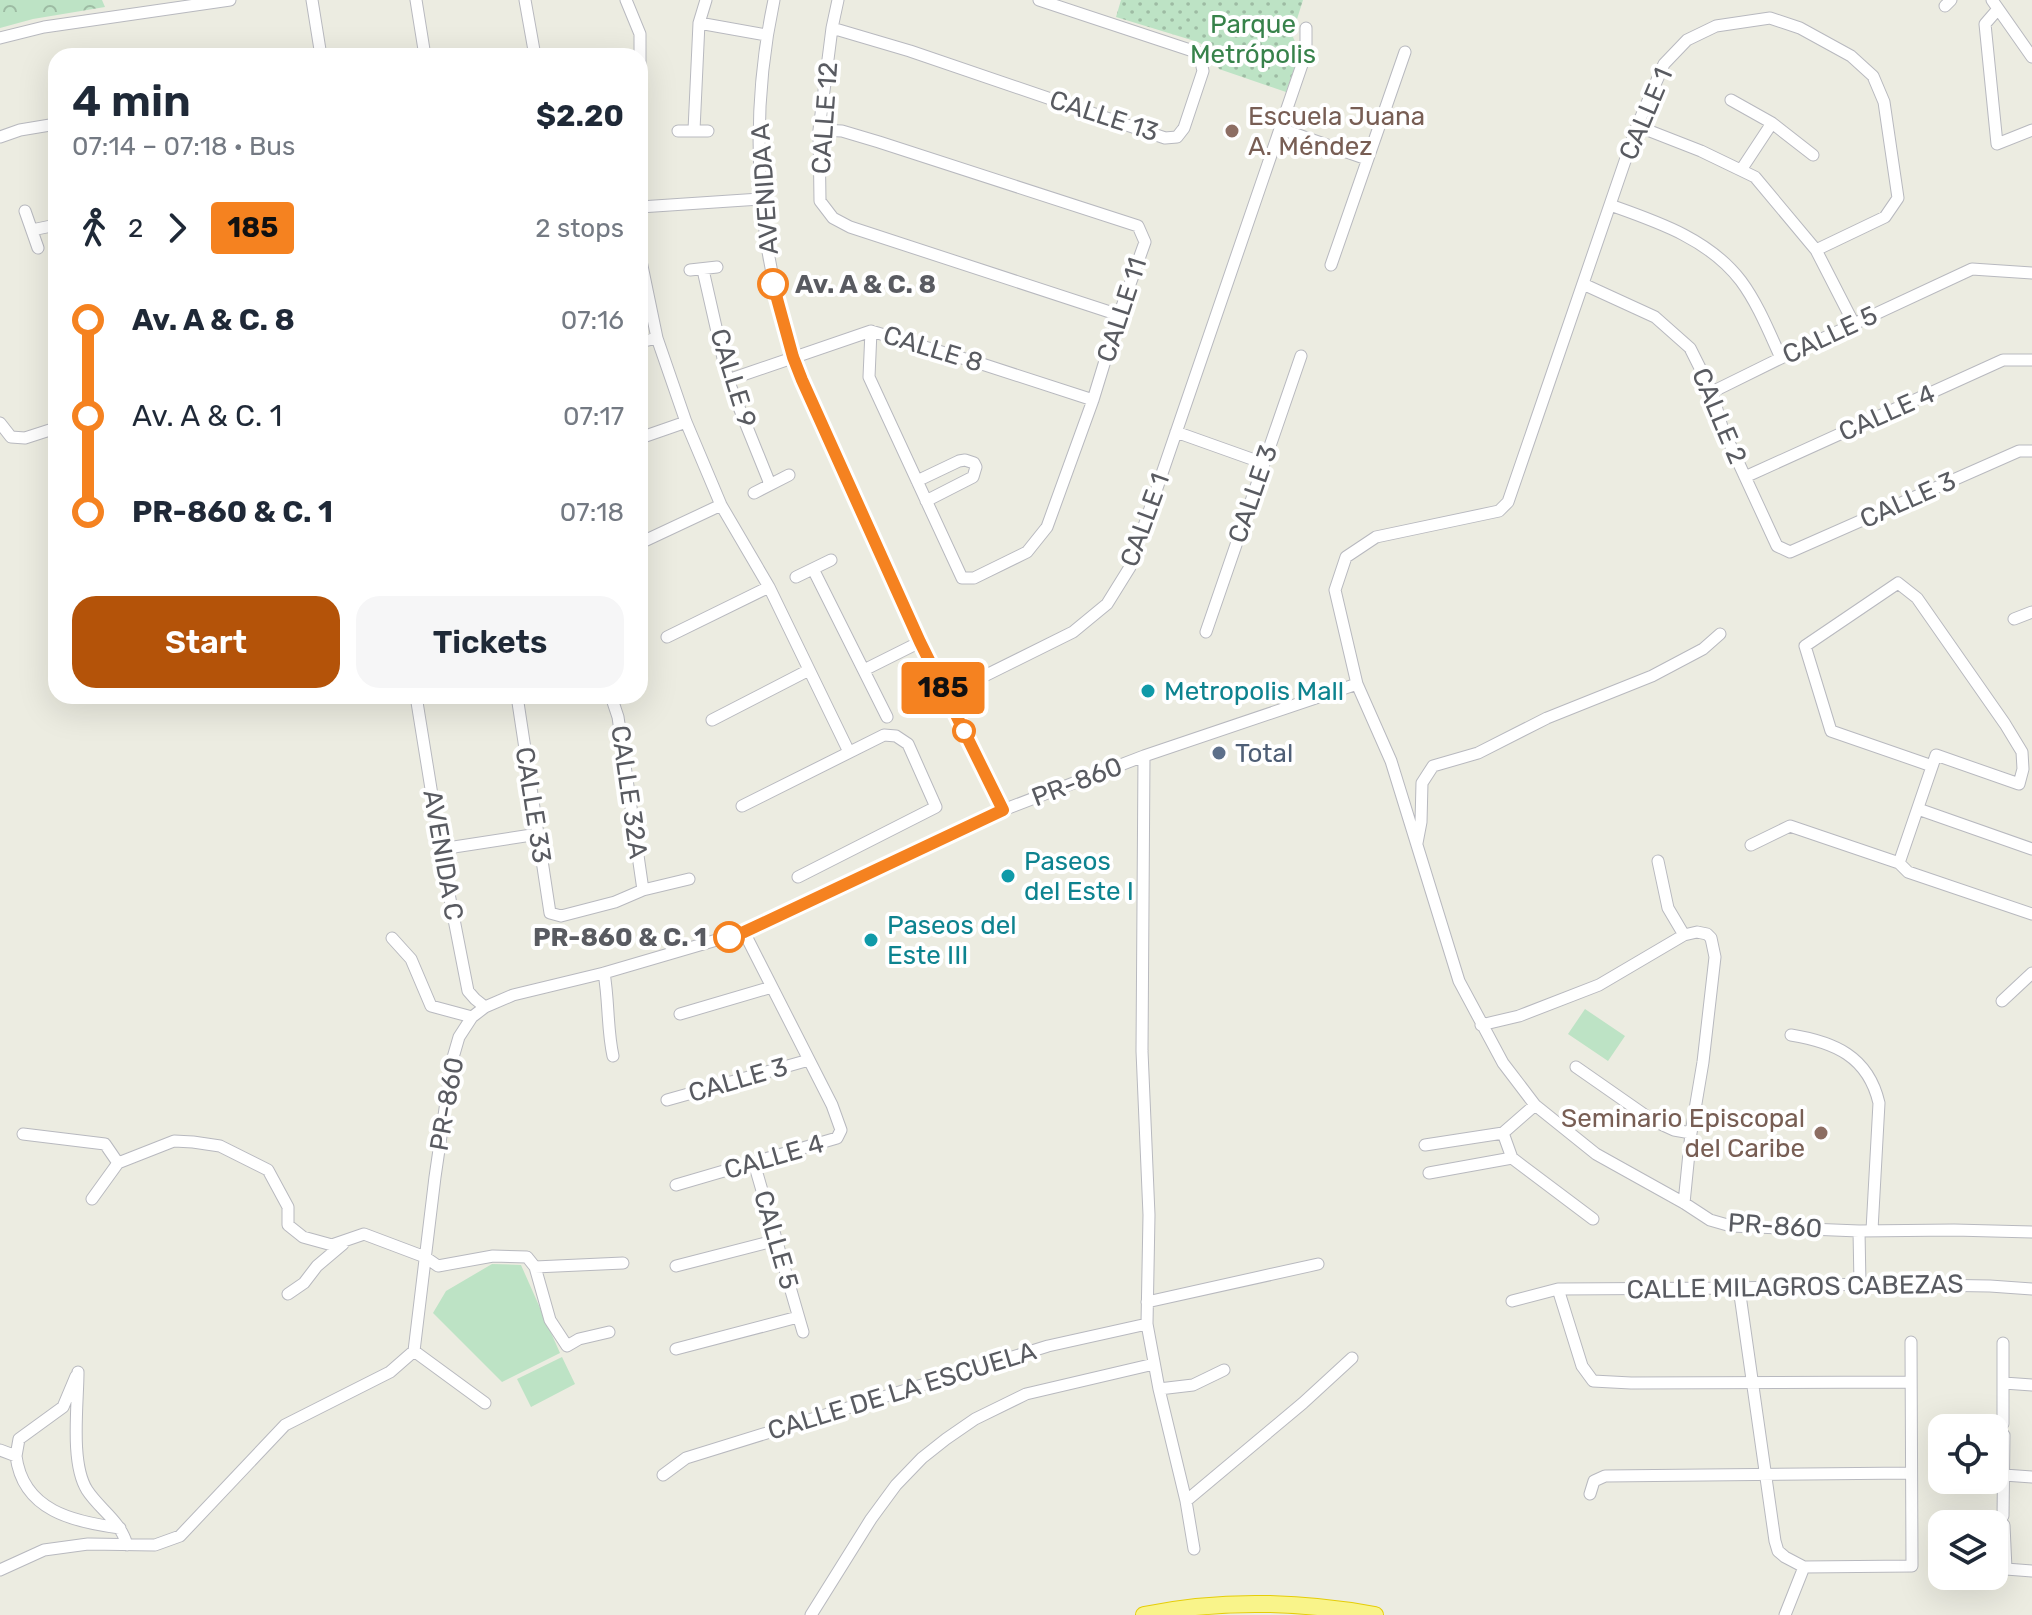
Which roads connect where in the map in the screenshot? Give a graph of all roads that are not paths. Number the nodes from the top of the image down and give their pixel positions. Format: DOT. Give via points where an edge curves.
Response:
graph roads {
  1 [pos="230,0"];
  2 [pos="312,0"];
  3 [pos="416,0"];
  4 [pos="525,0"];
  5 [pos="626,0"];
  6 [pos="706,0"];
  7 [pos="774,0"];
  8 [pos="838,0"];
  9 [pos="1039,0"];
  10 [pos="1995,4"];
  11 [pos="699,23"];
  12 [pos="832,28"];
  13 [pos="1306,28"];
  14 [pos="766,35"];
  15 [pos="0,38"];
  16 [pos="320,48"];
  17 [pos="424,48"];
  18 [pos="534,48"];
  19 [pos="639,48"];
  20 [pos="1405,52"];
  21 [pos="2032,57"];
  22 [pos="1731,100"];
  23 [pos="1772,123"];
  24 [pos="48,125"];
  25 [pos="1637,126"];
  26 [pos="1281,129"];
  27 [pos="694,130"];
  28 [pos="819,130"];
  29 [pos="2032,130"];
  30 [pos="678,131"];
  31 [pos="708,131"];
  32 [pos="0,137"];
  33 [pos="1813,155"];
  34 [pos="1367,159"];
  35 [pos="1741,170"];
  36 [pos="760,199"];
  37 [pos="1610,205"];
  38 [pos="648,206"];
  39 [pos="25,211"];
  40 [pos="48,227"];
  41 [pos="32,230"];
  42 [pos="38,248"];
  43 [pos="1816,250"];
  44 [pos="1331,265"];
  45 [pos="717,267"];
  46 [pos="690,270"];
  47 [pos="703,270"];
  48 [pos="2032,273"];
  49 [pos="1583,284"];
  50 [pos="648,302"];
  51 [pos="1119,315"];
  52 [pos="1854,324"];
  53 [pos="871,331"];
  54 [pos="657,338"];
  55 [pos="648,340"];
  56 [pos="1301,356"];
  57 [pos="793,357"];
  58 [pos="1781,358"];
  59 [pos="2032,360"];
  60 [pos="728,380"];
  61 [pos="1712,392"];
  62 [pos="1093,400"];
  63 [pos="686,422"];
  64 [pos="0,423"];
  65 [pos="48,431"];
  66 [pos="1176,432"];
  67 [pos="648,435"];
  68 [pos="2032,451"];
  69 [pos="1263,463"];
  70 [pos="789,475"];
  71 [pos="1745,477"];
  72 [pos="917,481"];
  73 [pos="770,484"];
  74 [pos="754,493"];
  75 [pos="926,501"];
  76 [pos="721,505"];
  77 [pos="648,539"];
  78 [pos="1785,550"];
  79 [pos="831,560"];
  80 [pos="813,569"];
  81 [pos="796,577"];
  82 [pos="769,587"];
  83 [pos="2032,612"];
  84 [pos="2014,619"];
  85 [pos="1206,632"];
  86 [pos="1720,634"];
  87 [pos="667,637"];
  88 [pos="920,642"];
  89 [pos="809,670"];
  90 [pos="864,670"];
  91 [pos="1357,684"];
  92 [pos="946,695"];
  93 [pos="417,704"];
  94 [pos="518,704"];
  95 [pos="614,704"];
  96 [pos="887,717"];
  97 [pos="712,720"];
  98 [pos="849,752"];
  99 [pos="1144,756"];
  100 [pos="1932,766"];
  101 [pos="742,806"];
  102 [pos="1918,809"];
  103 [pos="1003,810"];
  104 [pos="538,834"];
  105 [pos="1417,843"];
  106 [pos="1751,845"];
  107 [pos="441,849"];
  108 [pos="2032,849"];
  109 [pos="1658,861"];
  110 [pos="1899,863"];
  111 [pos="798,877"];
  112 [pos="689,879"];
  113 [pos="643,890"];
  114 [pos="2032,914"];
  115 [pos="744,932"];
  116 [pos="1684,935"];
  117 [pos="392,938"];
  118 [pos="604,973"];
  119 [pos="2032,973"];
  120 [pos="772,987"];
  121 [pos="2002,1001"];
  122 [pos="485,1007"];
  123 [pos="680,1014"];
  124 [pos="472,1017"];
  125 [pos="1481,1025"];
  126 [pos="1791,1035"];
  127 [pos="613,1056"];
  128 [pos="809,1060"];
  129 [pos="1576,1067"];
  130 [pos="667,1100"];
  131 [pos="1535,1105"];
  132 [pos="1503,1133"];
  133 [pos="1691,1133"];
  134 [pos="23,1134"];
  135 [pos="1425,1145"];
  136 [pos="1512,1158"];
  137 [pos="118,1163"];
  138 [pos="754,1163"];
  139 [pos="1429,1173"];
  140 [pos="676,1185"];
  141 [pos="92,1199"];
  142 [pos="1684,1203"];
  143 [pos="1593,1219"];
  144 [pos="1872,1230"];
  145 [pos="1859,1231"];
  146 [pos="2032,1232"];
  147 [pos="350,1239"];
  148 [pos="777,1240"];
  149 [pos="425,1257"];
  150 [pos="623,1263"];
  151 [pos="1318,1264"];
  152 [pos="676,1266"];
  153 [pos="535,1267"];
  154 [pos="1860,1284"];
  155 [pos="1739,1288"];
  156 [pos="1558,1289"];
  157 [pos="2032,1289"];
  158 [pos="288,1294"];
  159 [pos="1512,1301"];
  160 [pos="1147,1302"];
  161 [pos="798,1317"];
  162 [pos="1147,1324"];
  163 [pos="609,1332"];
  164 [pos="803,1332"];
  165 [pos="1911,1342"];
  166 [pos="2003,1343"];
  167 [pos="676,1349"];
  168 [pos="414,1351"];
  169 [pos="1352,1358"];
  170 [pos="1154,1364"];
  171 [pos="1224,1370"];
  172 [pos="1754,1382"];
  173 [pos="1911,1382"];
  174 [pos="2004,1383"];
  175 [pos="2032,1385"];
  176 [pos="1159,1389"];
  177 [pos="485,1403"];
  178 [pos="2003,1414"];
  179 [pos="0,1450"];
  180 [pos="16,1456"];
  181 [pos="1911,1473"];
  182 [pos="663,1475"];
  183 [pos="1767,1475"];
  184 [pos="2008,1475"];
  185 [pos="2032,1477"];
  186 [pos="1590,1494"];
  187 [pos="2004,1494"];
  188 [pos="1186,1501"];
  189 [pos="120,1528"];
  190 [pos="127,1545"];
  191 [pos="1194,1549"];
  192 [pos="1804,1567"];
  193 [pos="0,1570"];
  194 [pos="2032,1571"];
  195 [pos="811,1615"];
  196 [pos="1144,1615"];
  197 [pos="1375,1615"];
  198 [pos="1785,1615"];
  1 -- 15 [label="street"];
  2 -- 16 [label="street"];
  3 -- 17 [label="street"];
  4 -- 18 [label="street"];
  5 -- 19 [label="street" via="640,34"];
  6 -- 11 [label="street"];
  7 -- 14 [label="street, AVENIDA A"];
  8 -- 12 [label="street, CALLE 12"];
  9 -- 12 [label="street, CALLE 13" via="1199,53 1203,71 1177,137 1165,138"];
  10 -- 21 [label="street"];
  10 -- 29 [label="street" via="1985,24 1997,144"];
  11 -- 14 [label="street"];
  11 -- 27 [label="street"];
  12 -- 28 [label="street, CALLE 12"];
  13 -- 26 [label="street, CALLE 1" via="1306,53"];
  14 -- 36 [label="street, AVENIDA A" via="758,112"];
  20 -- 34 [label="street"];
  22 -- 23 [label="street"];
  23 -- 33 [label="street"];
  23 -- 35 [label="street"];
  24 -- 32 [label="street"];
  25 -- 35 [label="street"];
  25 -- 37 [label="street, CALLE 1"];
  25 -- 43 [label="street, CALLE 1" via="1664,64 1687,40 1716,26 1770,18 1851,56 1873,76 1884,102 1898,198 1885,217"];
  26 -- 34 [label="street"];
  26 -- 66 [label="street, CALLE 1"];
  27 -- 30 [label="street"];
  27 -- 31 [label="street"];
  28 -- 51 [label="street, CALLE 12" via="820,201 833,218"];
  28 -- 51 [label="street, CALLE 11" via="879,142 1138,226 1145,242"];
  34 -- 44 [label="street"];
  35 -- 43 [label="street" via="1766,188"];
  36 -- 38 [label="street"];
  36 -- 57 [label="street, AVENIDA A" via="773,284"];
  37 -- 49 [label="street, CALLE 1"];
  37 -- 58 [label="street" via="1701,243 1728,266 1747,290"];
  39 -- 41 [label="street"];
  40 -- 41 [label="street"];
  41 -- 42 [label="street"];
  43 -- 52 [label="street"];
  45 -- 47 [label="street"];
  46 -- 47 [label="street"];
  47 -- 60 [label="street, CALLE 9"];
  48 -- 52 [label="street, CALLE 5" via="1972,269"];
  49 -- 61 [label="street, CALLE 2" via="1655,317 1690,348"];
  49 -- 91 [label="street, CALLE 1" via="1508,502 1499,511 1376,537 1346,557 1335,590"];
  50 -- 54 [label="street"];
  51 -- 62 [label="street, CALLE 11"];
  52 -- 58 [label="street, CALLE 5"];
  53 -- 57 [label="street, CALLE 8"];
  53 -- 62 [label="street, CALLE 8"];
  53 -- 72 [label="street" via="869,377"];
  54 -- 55 [label="street"];
  54 -- 63 [label="street"];
  56 -- 69 [label="street, CALLE 3"];
  57 -- 60 [label="street, CALLE 8"];
  57 -- 88 [label="street, AVENIDA A"];
  58 -- 61 [label="street, CALLE 5"];
  59 -- 71 [label="street, CALLE 4" via="2003,360"];
  60 -- 73 [label="street, CALLE 9"];
  61 -- 71 [label="street, CALLE 2"];
  62 -- 75 [label="street, CALLE 11" via="1047,527 1027,552 974,578 962,578"];
  63 -- 67 [label="street"];
  63 -- 76 [label="street"];
  64 -- 65 [label="street" via="11,437"];
  66 -- 69 [label="street"];
  66 -- 92 [label="street, CALLE 1" via="1130,567 1107,604 1073,632"];
  68 -- 78 [label="street, CALLE 3" via="2019,451"];
  69 -- 85 [label="street, CALLE 3"];
  70 -- 73 [label="street"];
  71 -- 78 [label="street, CALLE 2" via="1777,546"];
  72 -- 75 [label="street"];
  72 -- 75 [label="street" via="959,461 976,467 973,477"];
  73 -- 74 [label="street"];
  76 -- 77 [label="street"];
  76 -- 82 [label="street"];
  79 -- 80 [label="street"];
  80 -- 81 [label="street"];
  80 -- 90 [label="street"];
  82 -- 87 [label="street"];
  82 -- 89 [label="street"];
  83 -- 84 [label="street"];
  86 -- 105 [label="street" via="1652,676 1547,718 1478,753 1433,766 1422,783"];
  88 -- 90 [label="street"];
  88 -- 92 [label="street, AVENIDA A"];
  89 -- 97 [label="street"];
  89 -- 98 [label="street"];
  90 -- 96 [label="street"];
  91 -- 99 [label="street, PR-860 / PR-860"];
  91 -- 105 [label="street, PR-860 / PR-860" via="1391,761"];
  92 -- 103 [label="street, AVENIDA A"];
  93 -- 107 [label="street, AVENIDA C"];
  94 -- 104 [label="street, CALLE 33"];
  95 -- 113 [label="street, CALLE 32A"];
  98 -- 101 [label="street"];
  98 -- 111 [label="street" via="884,735 896,736 908,744 936,807"];
  99 -- 103 [label="street, PR-860 / PR-860"];
  99 -- 160 [label="street"];
  100 -- 100 [label="street" via="1831,731 1805,646 1898,583 1917,598 2022,752 2019,784 1936,755"];
  100 -- 102 [label="street"];
  102 -- 108 [label="street"];
  102 -- 110 [label="street"];
  103 -- 115 [label="street, PR-860 / PR-860"];
  104 -- 107 [label="street"];
  104 -- 113 [label="street, CALLE 33" via="550,913 561,916"];
  105 -- 125 [label="street, PR-860 / PR-860" via="1459,981"];
  106 -- 110 [label="street" via="1790,826"];
  107 -- 122 [label="street, AVENIDA C" via="468,991"];
  109 -- 116 [label="street" via="1668,908"];
  110 -- 114 [label="street" via="1908,872"];
  112 -- 113 [label="street"];
  115 -- 118 [label="street, PR-860 / PR-860"];
  115 -- 120 [label="street"];
  116 -- 125 [label="street" via="1599,985"];
  116 -- 133 [label="street" via="1707,934 1715,957"];
  117 -- 124 [label="street" via="411,959 431,1006"];
  118 -- 122 [label="street, PR-860 / PR-860"];
  118 -- 127 [label="street"];
  119 -- 121 [label="street"];
  120 -- 123 [label="street"];
  120 -- 128 [label="street"];
  122 -- 124 [label="street, PR-860 / PR-860"];
  124 -- 149 [label="street, PR-860 / PR-860" via="452,1061"];
  125 -- 131 [label="street, PR-860 / PR-860"];
  126 -- 144 [label="street" via="1837,1046 1856,1060 1876,1089"];
  128 -- 130 [label="street, CALLE 3"];
  128 -- 138 [label="street, CALLE 4" via="841,1130 837,1138"];
  129 -- 133 [label="street" via="1652,1120"];
  131 -- 132 [label="street"];
  131 -- 142 [label="street, PR-860 / PR-860" via="1596,1154"];
  132 -- 135 [label="street"];
  132 -- 136 [label="street"];
  133 -- 142 [label="street"];
  134 -- 137 [label="street" via="105,1144"];
  136 -- 139 [label="street"];
  136 -- 143 [label="street"];
  137 -- 141 [label="street"];
  137 -- 147 [label="street" via="174,1141 220,1146 268,1170 288,1207 288,1225 303,1237 332,1245"];
  138 -- 140 [label="street, CALLE 4"];
  138 -- 148 [label="street, CALLE 5"];
  142 -- 145 [label="street, PR-860 / PR-860" via="1731,1226"];
  144 -- 145 [label="street, PR-860 / PR-860"];
  144 -- 146 [label="street, PR-860 / PR-860"];
  145 -- 154 [label="street"];
  147 -- 149 [label="street" via="364,1234"];
  147 -- 158 [label="street"];
  148 -- 152 [label="street"];
  148 -- 161 [label="street, CALLE 5"];
  149 -- 153 [label="street" via="438,1266 493,1256 527,1257"];
  149 -- 168 [label="street, PR-860 / PR-860"];
  150 -- 153 [label="street"];
  151 -- 160 [label="street"];
  153 -- 163 [label="street" via="550,1320 567,1346"];
  154 -- 155 [label="street, CALLE MILAGROS CABEZAS"];
  154 -- 157 [label="street, CALLE MILAGROS CABEZAS"];
  155 -- 156 [label="street, CALLE MILAGROS CABEZAS"];
  155 -- 172 [label="street"];
  156 -- 159 [label="street, CALLE MILAGROS CABEZAS"];
  156 -- 172 [label="street" via="1582,1366 1593,1381"];
  160 -- 162 [label="street"];
  161 -- 164 [label="street, CALLE 5"];
  161 -- 167 [label="street"];
  162 -- 170 [label="street"];
  162 -- 182 [label="street, CALLE DE LA ESCUELA" via="1048,1346 686,1458"];
  165 -- 173 [label="street"];
  166 -- 174 [label="street"];
  168 -- 177 [label="street"];
  168 -- 190 [label="street" via="390,1372 285,1425 180,1536 155,1545"];
  169 -- 188 [label="street"];
  170 -- 176 [label="street"];
  170 -- 195 [label="street" via="1026,1394 946,1439 896,1485"];
  171 -- 176 [label="street" via="1193,1385"];
  172 -- 173 [label="street"];
  172 -- 183 [label="street"];
  173 -- 181 [label="street"];
  174 -- 175 [label="street"];
  174 -- 178 [label="street"];
  176 -- 188 [label="street"];
  179 -- 180 [label="street"];
  180 -- 189 [label="street" via="29,1491 52,1510 73,1521"];
  180 -- 189 [label="street" via="19,1439 63,1407 78,1372 76,1464 86,1489"];
  181 -- 183 [label="street"];
  181 -- 192 [label="street" via="1912,1566"];
  183 -- 186 [label="street" via="1605,1476 1594,1481"];
  183 -- 192 [label="street" via="1778,1551"];
  184 -- 185 [label="street"];
  187 -- 194 [label="street" via="2006,1569"];
  188 -- 191 [label="street"];
  189 -- 190 [label="street"];
  190 -- 193 [label="street" via="44,1550"];
  192 -- 198 [label="street"];
  196 -- 197 [label="highway" via="1258,1603"];
}
